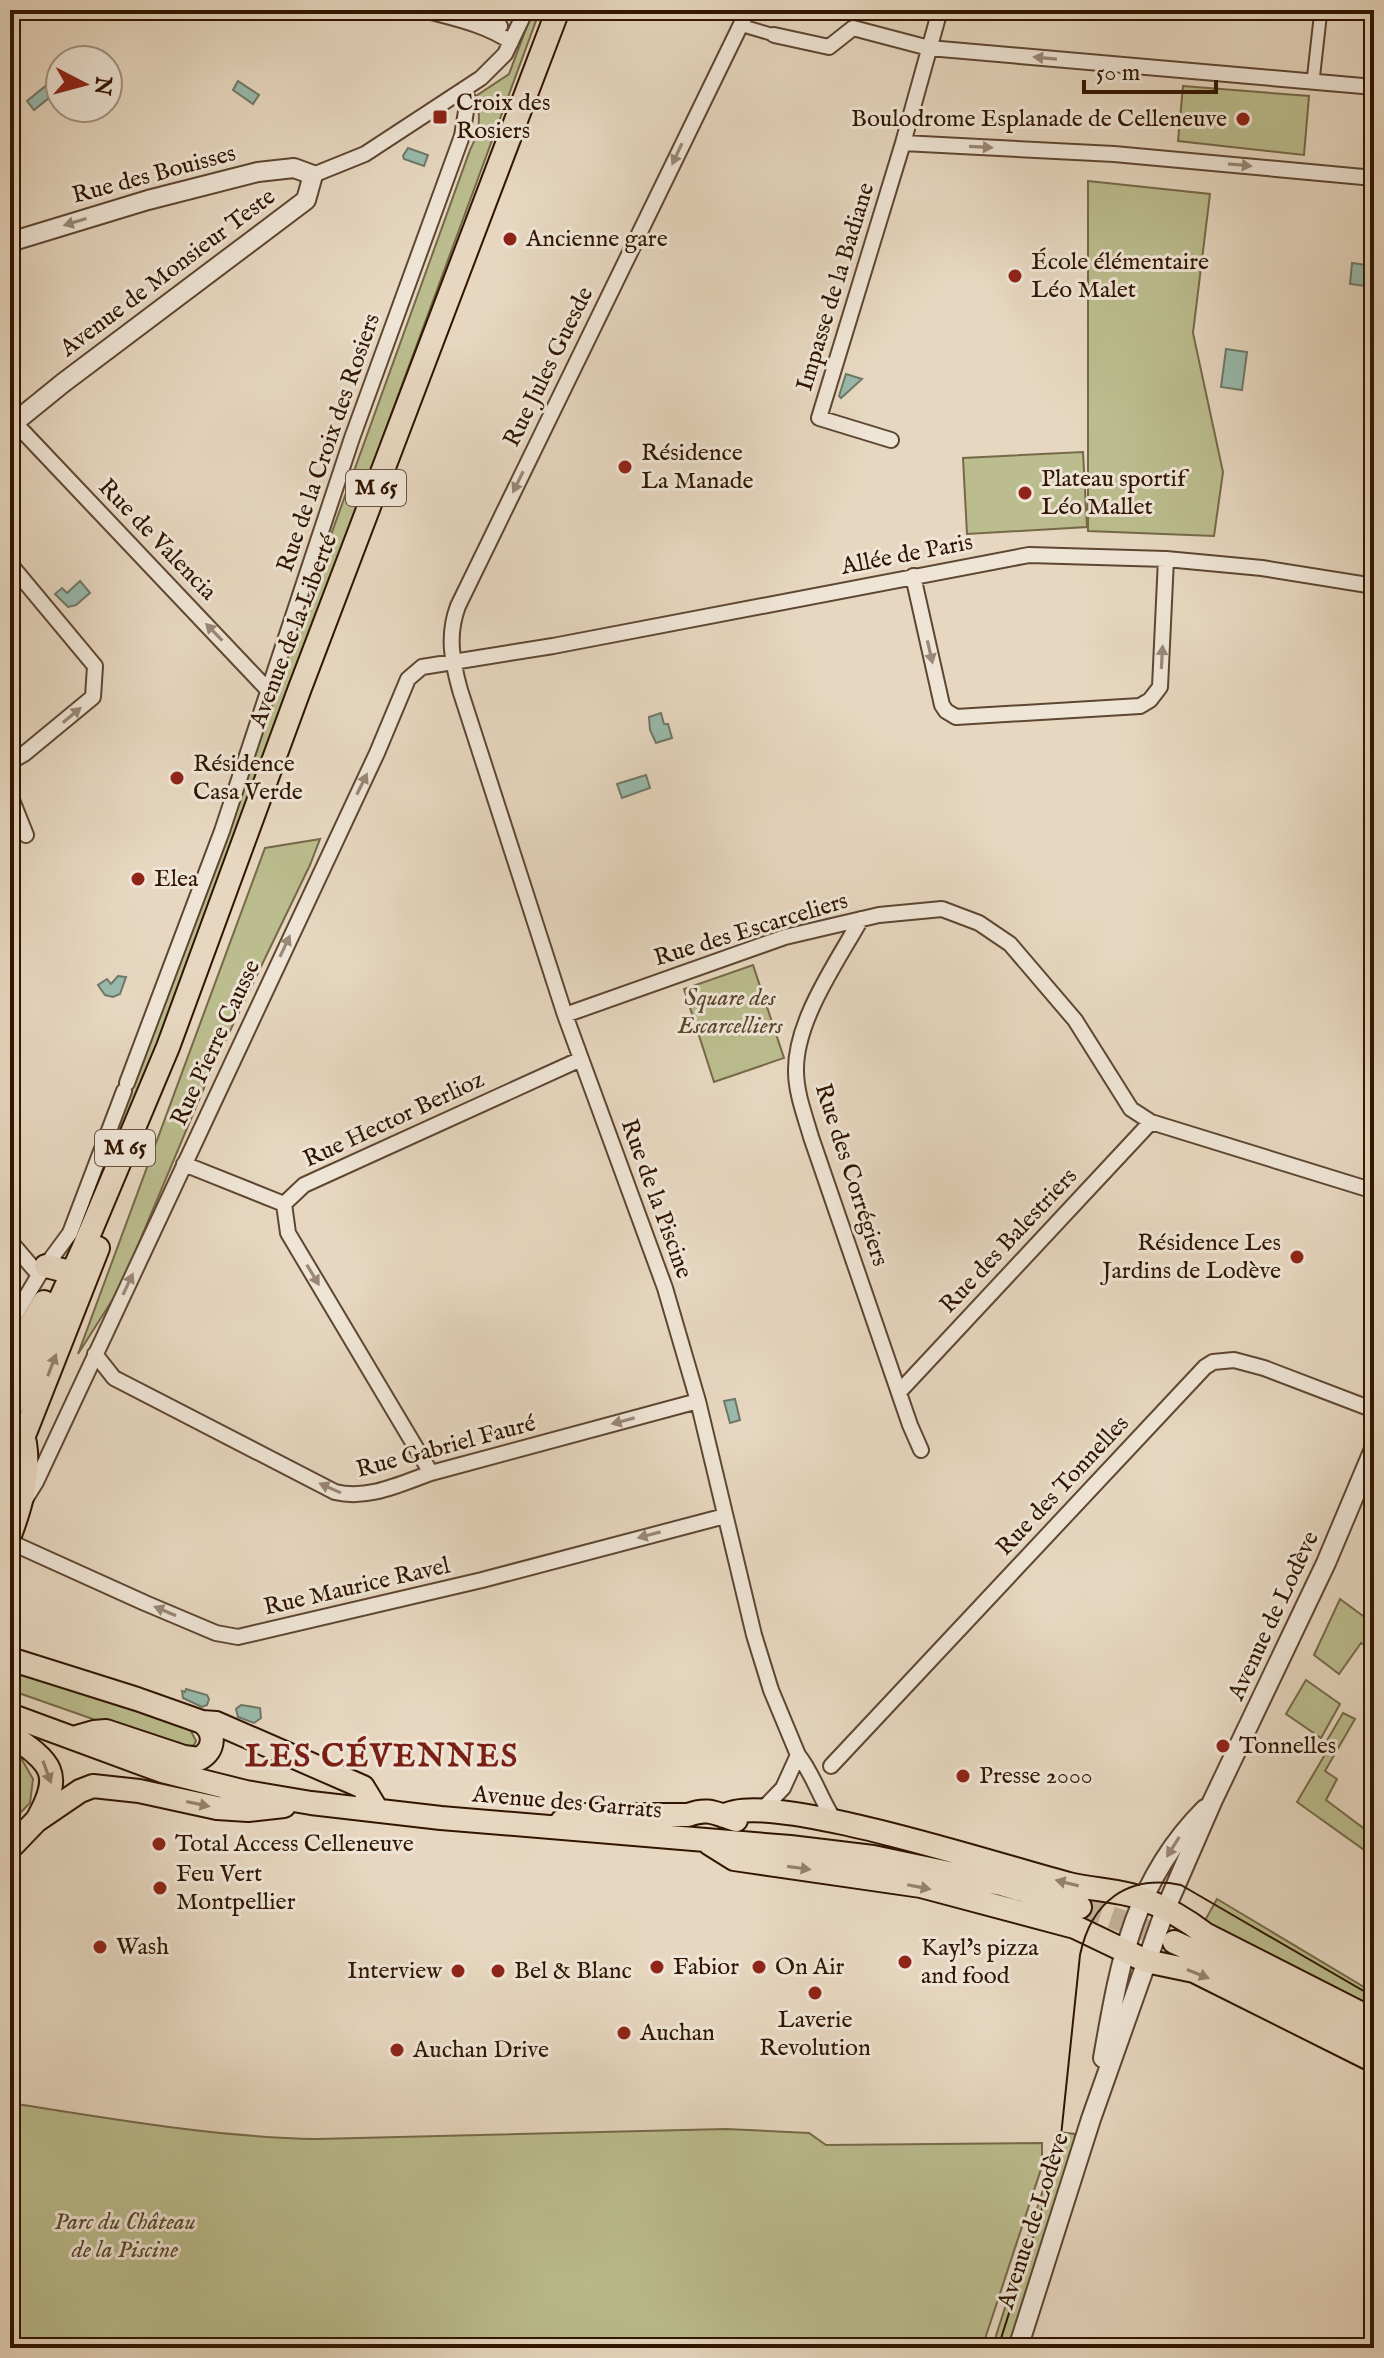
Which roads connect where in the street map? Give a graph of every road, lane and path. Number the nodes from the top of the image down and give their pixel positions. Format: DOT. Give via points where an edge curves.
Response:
graph roads {
  1 [pos="424,10"];
  2 [pos="481,10"];
  3 [pos="526,10"];
  4 [pos="558,10"];
  5 [pos="748,10"];
  6 [pos="940,10"];
  7 [pos="1321,10"];
  8 [pos="740,25"];
  9 [pos="774,35"];
  10 [pos="514,36"];
  11 [pos="929,48"];
  12 [pos="1313,81"];
  13 [pos="1374,87"];
  14 [pos="464,89"];
  15 [pos="903,143"];
  16 [pos="313,175"];
  17 [pos="1374,178"];
  18 [pos="10,242"];
  19 [pos="12,424"];
  20 [pos="891,440"];
  21 [pos="1166,559"];
  22 [pos="10,564"];
  23 [pos="913,576"];
  24 [pos="1374,586"];
  25 [pos="453,662"];
  26 [pos="267,689"];
  27 [pos="10,762"];
  28 [pos="10,795"];
  29 [pos="26,835"];
  30 [pos="861,919"];
  31 [pos="565,1015"];
  32 [pos="168,1047"];
  33 [pos="581,1059"];
  34 [pos="1151,1122"];
  35 [pos="184,1164"];
  36 [pos="1374,1191"];
  37 [pos="284,1204"];
  38 [pos="10,1241"];
  39 [pos="83,1249"];
  40 [pos="50,1271"];
  41 [pos="10,1324"];
  42 [pos="95,1354"];
  43 [pos="10,1359"];
  44 [pos="900,1391"];
  45 [pos="698,1401"];
  46 [pos="10,1410"];
  47 [pos="1374,1410"];
  48 [pos="24,1438"];
  49 [pos="1374,1449"];
  50 [pos="921,1450"];
  51 [pos="10,1471"];
  52 [pos="431,1473"];
  53 [pos="18,1513"];
  54 [pos="725,1516"];
  55 [pos="10,1535"];
  56 [pos="10,1542"];
  57 [pos="10,1659"];
  58 [pos="10,1715"];
  59 [pos="202,1722"];
  60 [pos="10,1734"];
  61 [pos="73,1738"];
  62 [pos="798,1755"];
  63 [pos="831,1766"];
  64 [pos="1212,1802"];
  65 [pos="311,1803"];
  66 [pos="377,1810"];
  67 [pos="762,1810"];
  68 [pos="724,1816"];
  69 [pos="36,1821"];
  70 [pos="835,1821"];
  71 [pos="549,1826"];
  72 [pos="705,1841"];
  73 [pos="10,1848"];
  74 [pos="900,1862"];
  75 [pos="1143,1899"];
  76 [pos="1080,1907"];
  77 [pos="1165,1910"];
  78 [pos="1174,1942"];
  79 [pos="1125,1950"];
  80 [pos="1146,1961"];
  81 [pos="1374,2020"];
  82 [pos="1374,2039"];
  83 [pos="1374,2061"];
  84 [pos="1095,2108"];
  85 [pos="1018,2348"];
  1 -- 10 [label="street"];
  2 -- 10 [label="street" via="481,16"];
  3 -- 10 [label="street"];
  4 -- 32 [label="main road, Avenue de la Liberté / M 65"];
  5 -- 8 [label="street, Rue Jules Guesde"];
  6 -- 11 [label="street"];
  7 -- 12 [label="street"];
  8 -- 9 [label="street"];
  8 -- 25 [label="street, Rue Jules Guesde, one-way" via="458,606 451,638"];
  9 -- 11 [label="street" via="829,47 853,28"];
  10 -- 14 [label="street" via="505,54"];
  12 -- 11 [label="street, one-way"];
  11 -- 15 [label="street"];
  12 -- 13 [label="street"];
  14 -- 16 [label="street" via="365,154"];
  14 -- 26 [label="street, Rue de la Croix des Rosiers" via="468,99 462,136"];
  15 -- 17 [label="street, one-way" via="1114,154"];
  15 -- 20 [label="street, Impasse de la Badiane" via="819,418"];
  16 -- 18 [label="street, Rue des Bouisses, one-way" via="294,168 258,172"];
  16 -- 19 [label="street, Avenue de Monsieur Teste" via="306,200"];
  26 -- 19 [label="street, Rue de Valencia, one-way"];
  21 -- 23 [label="street, Allée de Paris" via="1029,555"];
  23 -- 21 [label="street, one-way" via="942,705 956,717 1140,706 1160,687"];
  21 -- 24 [label="street, Allée de Paris"];
  27 -- 22 [label="street, one-way" via="93,697 95,666"];
  23 -- 25 [label="street, Allée de Paris"];
  25 -- 31 [label="street, Rue de la Piscine"];
  35 -- 25 [label="street, Rue Pierre Causse, one-way" via="408,679 422,667"];
  26 -- 40 [label="street, Rue de la Croix des Rosiers" via="222,831 70,1233"];
  28 -- 29 [label="street"];
  30 -- 31 [label="street, Rue des Escarceliers" via="785,937"];
  30 -- 34 [label="street, Rue des Escarceliers" via="942,909 996,933 1075,1020 1131,1109"];
  30 -- 44 [label="street, Rue des Corrégiers" via="806,1019 796,1073 811,1137"];
  31 -- 33 [label="street, Rue de la Piscine"];
  32 -- 39 [label="main road, Avenue de la Liberté / M 65"];
  48 -- 32 [label="main road, Avenue de la Liberté, one-way" via="147,1123"];
  33 -- 37 [label="street, Rue Hector Berlioz" via="304,1185"];
  33 -- 45 [label="street, Rue de la Piscine" via="665,1288"];
  34 -- 36 [label="street, Rue des Escarceliers"];
  34 -- 44 [label="street, Rue des Balestriers"];
  35 -- 37 [label="street"];
  42 -- 35 [label="street, Rue Pierre Causse, one-way"];
  37 -- 52 [label="street, one-way" via="288,1233"];
  38 -- 40 [label="street"];
  39 -- 40 [label="main road, Avenue de la Liberté / M 65"];
  39 -- 46 [label="main road, Avenue de la Liberté"];
  40 -- 41 [label="street, Rue de la Croix des Rosiers"];
  40 -- 43 [label="main road, Avenue de la Liberté / M 65"];
  52 -- 42 [label="street, Rue Gabriel Fauré, one-way" via="367,1494 335,1492 114,1378"];
  42 -- 53 [label="street, Rue Pierre Causse"];
  44 -- 50 [label="street, Rue des Corrégiers"];
  45 -- 52 [label="street, Rue Gabriel Fauré, one-way"];
  45 -- 54 [label="street, Rue de la Piscine"];
  47 -- 63 [label="street, Rue des Tonnelles" via="1234,1360 1205,1367"];
  48 -- 51 [label="main road, Avenue de la Liberté"];
  48 -- 53 [label="main road" via="28,1462"];
  49 -- 64 [label="street, Avenue de Lodève"];
  53 -- 55 [label="main road"];
  54 -- 56 [label="street, Rue Maurice Ravel, one-way" via="238,1637 216,1633"];
  54 -- 62 [label="street, Rue de la Piscine" via="754,1635"];
  57 -- 59 [label="main road"];
  58 -- 61 [label="main road, Avenue des Garrats"];
  59 -- 61 [label="main road" via="212,1739 209,1752 199,1759 106,1731"];
  59 -- 66 [label="main road" via="216,1723 363,1787"];
  60 -- 69 [label="main road, one-way" via="38,1754 51,1775 50,1797"];
  61 -- 65 [label="main road, Avenue des Garrats" via="198,1782"];
  62 -- 67 [label="street" via="783,1788"];
  62 -- 70 [label="street, Rue de la Piscine"];
  64 -- 75 [label="street, Avenue de Lodève, one-way" via="1181,1833"];
  64 -- 77 [label="street, Avenue de Lodève"];
  65 -- 66 [label="main road, Avenue des Garrats"];
  69 -- 65 [label="main road, one-way" via="97,1786 217,1808"];
  66 -- 71 [label="main road, Avenue des Garrats"];
  67 -- 68 [label="main road"];
  67 -- 70 [label="main road"];
  68 -- 71 [label="main road" via="699,1811 579,1815"];
  68 -- 74 [label="main road" via="858,1838 875,1843"];
  69 -- 73 [label="main road"];
  75 -- 70 [label="main road, one-way" via="1071,1885"];
  71 -- 72 [label="main road, Avenue des Garrats"];
  72 -- 74 [label="main road, Avenue des Garrats"];
  72 -- 79 [label="main road, one-way" via="734,1859 921,1886 1086,1931"];
  74 -- 76 [label="main road, Avenue des Garrats"];
  75 -- 77 [label="main road"];
  75 -- 79 [label="street, Avenue de Lodève"];
  77 -- 80 [label="street, Avenue de Lodève"];
  77 -- 81 [label="main road"];
  78 -- 82 [label="main road"];
  79 -- 80 [label="main road"];
  79 -- 84 [label="street, Avenue de Lodève"];
  80 -- 83 [label="main road, one-way" via="1194,1971"];
  80 -- 84 [label="street, Avenue de Lodève"];
  84 -- 85 [label="street, Avenue de Lodève"];
}
